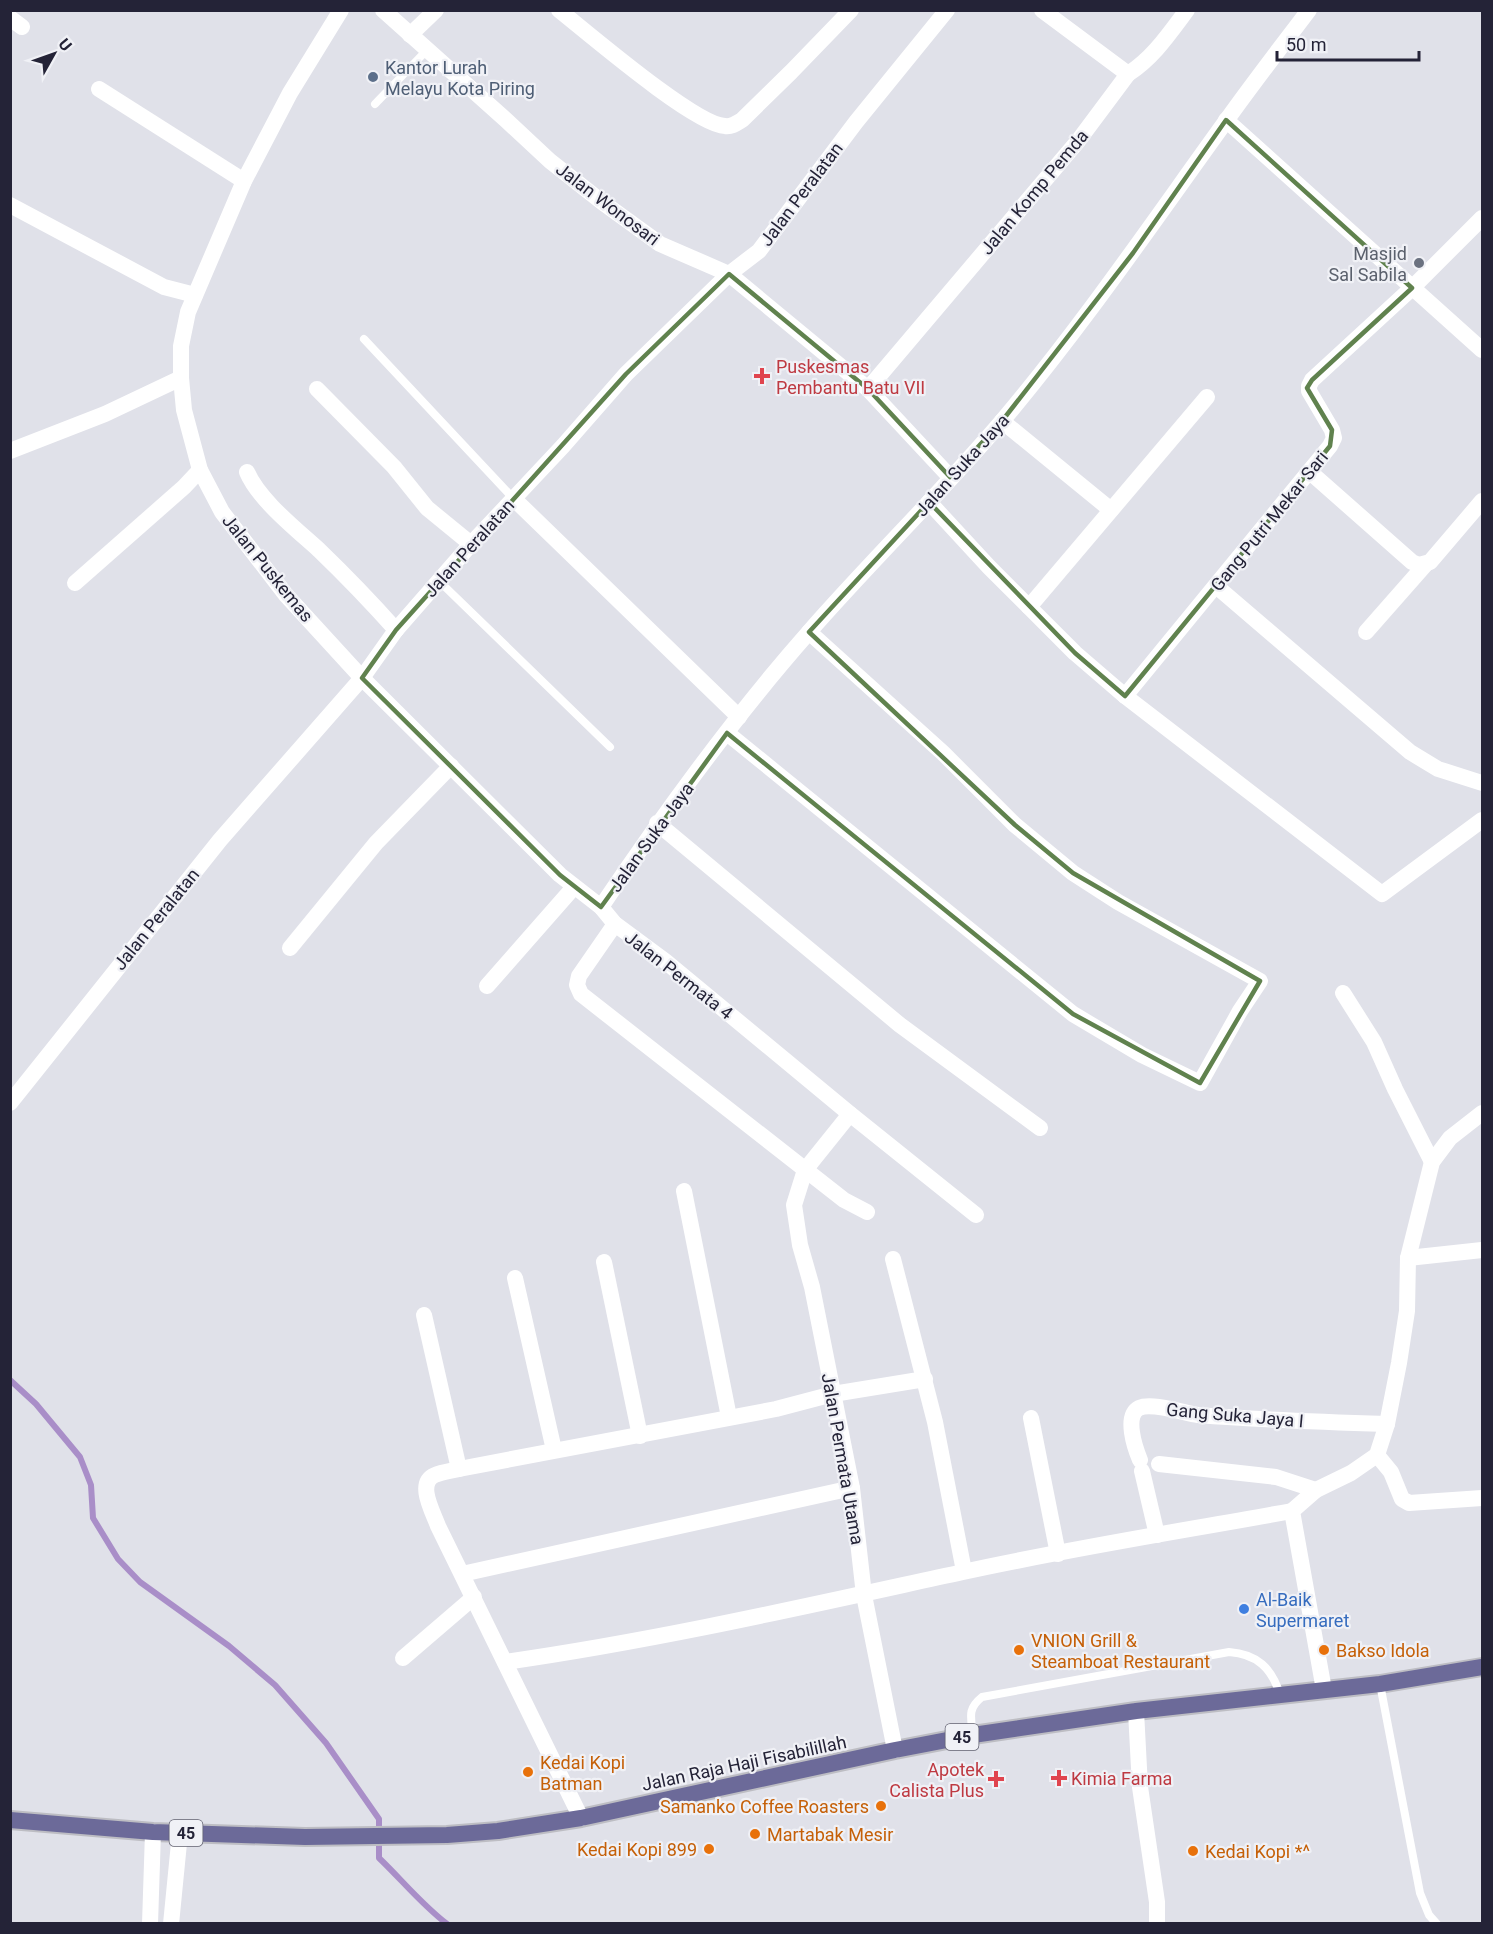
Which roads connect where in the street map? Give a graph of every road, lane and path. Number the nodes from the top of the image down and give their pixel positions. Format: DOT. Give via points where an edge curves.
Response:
graph roads {
  1 [pos="341,10"];
  2 [pos="383,10"];
  3 [pos="436,10"];
  4 [pos="559,10"];
  5 [pos="851,10"];
  6 [pos="947,10"];
  7 [pos="1042,10"];
  8 [pos="1187,10"];
  9 [pos="1309,10"];
  10 [pos="410,35"];
  11 [pos="427,50"];
  12 [pos="1128,74"];
  13 [pos="99,89"];
  14 [pos="375,104"];
  15 [pos="1226,120"];
  16 [pos="244,181"];
  17 [pos="10,205"];
  18 [pos="1482,218"];
  19 [pos="729,274"];
  20 [pos="1412,288"];
  21 [pos="195,295"];
  22 [pos="364,339"];
  23 [pos="1482,350"];
  24 [pos="180,378"];
  25 [pos="317,389"];
  26 [pos="868,389"];
  27 [pos="1207,397"];
  28 [pos="1002,421"];
  29 [pos="10,451"];
  30 [pos="200,470"];
  31 [pos="247,472"];
  32 [pos="1310,472"];
  33 [pos="950,477"];
  34 [pos="513,498"];
  35 [pos="929,502"];
  36 [pos="1481,506"];
  37 [pos="1111,510"];
  38 [pos="471,544"];
  39 [pos="1425,565"];
  40 [pos="440,581"];
  41 [pos="75,583"];
  42 [pos="1216,586"];
  43 [pos="1029,607"];
  44 [pos="396,630"];
  45 [pos="809,632"];
  46 [pos="1366,632"];
  47 [pos="362,678"];
  48 [pos="1125,696"];
  49 [pos="739,717"];
  50 [pos="727,733"];
  51 [pos="610,747"];
  52 [pos="450,766"];
  53 [pos="1482,783"];
  54 [pos="1482,820"];
  55 [pos="657,823"];
  56 [pos="574,887"];
  57 [pos="601,907"];
  58 [pos="615,924"];
  59 [pos="290,948"];
  60 [pos="487,986"];
  61 [pos="1343,993"];
  62 [pos="10,1103"];
  63 [pos="1482,1113"];
  64 [pos="850,1114"];
  65 [pos="1040,1128"];
  66 [pos="1432,1162"];
  67 [pos="805,1170"];
  68 [pos="684,1191"];
  69 [pos="867,1212"];
  70 [pos="976,1215"];
  71 [pos="1482,1250"];
  72 [pos="1408,1258"];
  73 [pos="893,1259"];
  74 [pos="604,1262"];
  75 [pos="515,1278"];
  76 [pos="424,1316"];
  77 [pos="925,1379"];
  78 [pos="833,1394"];
  79 [pos="729,1417"];
  80 [pos="1031,1418"];
  81 [pos="1387,1424"];
  82 [pos="640,1436"];
  83 [pos="554,1450"];
  84 [pos="1377,1455"];
  85 [pos="1159,1464"];
  86 [pos="459,1469"];
  87 [pos="852,1488"];
  88 [pos="1316,1490"];
  89 [pos="1482,1498"];
  90 [pos="1292,1511"];
  91 [pos="1157,1535"];
  92 [pos="1058,1554"];
  93 [pos="964,1572"];
  94 [pos="462,1574"];
  95 [pos="864,1595"];
  96 [pos="474,1597"];
  97 [pos="402,1658"];
  98 [pos="505,1662"];
  99 [pos="1482,1667"];
  100 [pos="1380,1684"];
  101 [pos="1324,1690"];
  102 [pos="1280,1695"];
  103 [pos="1136,1711"];
  104 [pos="973,1735"];
  105 [pos="895,1750"];
  106 [pos="581,1818"];
  107 [pos="10,1820"];
  108 [pos="153,1832"];
  109 [pos="180,1833"];
  110 [pos="150,1923"];
  111 [pos="171,1923"];
  112 [pos="1157,1923"];
  113 [pos="1437,1923"];
  1 -- 16 [label="street, Jalan Puskemas" via="290,93"];
  2 -- 10 [label="street, Jalan Wonosari"];
  3 -- 10 [label="street"];
  4 -- 5 [label="street" via="663,91 705,119 726,126 742,120"];
  6 -- 19 [label="street, Jalan Peralatan" via="759,251"];
  7 -- 12 [label="street"];
  8 -- 12 [label="street, Jalan Komp Pemda" via="1157,49"];
  9 -- 15 [label="street, Jalan Suka Jaya"];
  10 -- 11 [label="street, Jalan Wonosari"];
  11 -- 14 [label="lane"];
  11 -- 19 [label="street, Jalan Wonosari" via="550,161 602,202 660,244"];
  12 -- 26 [label="street, Jalan Komp Pemda" via="1078,141"];
  13 -- 16 [label="street"];
  15 -- 20 [label="street"];
  15 -- 28 [label="street, Jalan Suka Jaya" via="1133,253"];
  16 -- 21 [label="street, Jalan Puskemas"];
  17 -- 21 [label="street" via="164,287"];
  18 -- 20 [label="street, Gang Putri Mekar Sari"];
  19 -- 26 [label="street, Jalan Wonosari"];
  19 -- 34 [label="street, Jalan Peralatan" via="626,374"];
  20 -- 23 [label="street"];
  20 -- 32 [label="street, Gang Putri Mekar Sari" via="1312,380 1309,391 1334,438"];
  21 -- 24 [label="street, Jalan Puskemas" via="181,346"];
  22 -- 34 [label="lane"];
  24 -- 29 [label="street" via="105,414"];
  24 -- 30 [label="street, Jalan Puskemas"];
  25 -- 38 [label="street" via="394,467 427,508"];
  26 -- 33 [label="street, Jalan Wonosari"];
  27 -- 37 [label="street"];
  28 -- 33 [label="street, Jalan Suka Jaya"];
  28 -- 37 [label="street"];
  30 -- 41 [label="street"];
  30 -- 47 [label="street, Jalan Puskemas" via="240,538"];
  31 -- 44 [label="street" via="273,506"];
  32 -- 39 [label="street" via="1413,562"];
  32 -- 42 [label="street, Gang Putri Mekar Sari"];
  33 -- 35 [label="street, Jalan Suka Jaya"];
  34 -- 38 [label="street, Jalan Peralatan"];
  34 -- 49 [label="street"];
  35 -- 43 [label="street"];
  35 -- 45 [label="street, Jalan Suka Jaya"];
  36 -- 39 [label="street"];
  37 -- 43 [label="street"];
  38 -- 40 [label="street, Jalan Peralatan"];
  39 -- 46 [label="street"];
  40 -- 44 [label="street, Jalan Peralatan"];
  40 -- 51 [label="lane"];
  42 -- 48 [label="street, Gang Putri Mekar Sari"];
  42 -- 53 [label="street" via="1410,752 1438,769"];
  43 -- 48 [label="street"];
  44 -- 47 [label="street, Jalan Peralatan"];
  45 -- 49 [label="street, Jalan Suka Jaya"];
  45 -- 50 [label="street" via="943,753 1015,825 1073,873 1260,981 1200,1083 1142,1055 1073,1014"];
  47 -- 52 [label="street, Jalan Puskemas"];
  47 -- 62 [label="street, Jalan Peralatan" via="220,840"];
  48 -- 54 [label="street" via="1382,894"];
  49 -- 50 [label="street, Jalan Suka Jaya"];
  50 -- 55 [label="street, Jalan Suka Jaya"];
  52 -- 56 [label="street, Jalan Puskemas"];
  52 -- 59 [label="street" via="376,843"];
  55 -- 57 [label="street, Jalan Suka Jaya"];
  55 -- 65 [label="street" via="900,1025"];
  56 -- 57 [label="street, Jalan Puskemas"];
  56 -- 60 [label="street"];
  57 -- 58 [label="street, Jalan Puskemas"];
  58 -- 64 [label="street, Jalan Permata 4"];
  58 -- 67 [label="street, Jalan Permata 4" via="579,976 577,989"];
  61 -- 66 [label="street" via="1374,1042"];
  63 -- 66 [label="street" via="1449,1138"];
  64 -- 67 [label="street"];
  64 -- 70 [label="street, Jalan Permata 4"];
  66 -- 72 [label="street"];
  67 -- 69 [label="street, Jalan Permata 4"];
  67 -- 78 [label="street, Jalan Permata Utama" via="794,1205"];
  68 -- 79 [label="street"];
  71 -- 72 [label="street"];
  72 -- 81 [label="street" via="1405,1314"];
  73 -- 77 [label="street"];
  74 -- 82 [label="street"];
  75 -- 83 [label="street"];
  76 -- 86 [label="street"];
  77 -- 78 [label="street"];
  77 -- 93 [label="street"];
  78 -- 79 [label="street"];
  78 -- 87 [label="street, Jalan Permata Utama"];
  79 -- 82 [label="street"];
  80 -- 92 [label="street"];
  81 -- 84 [label="street"];
  81 -- 91 [label="street, Gang Suka Jaya I" via="1140,1408 1131,1420 1133,1443"];
  82 -- 83 [label="street"];
  83 -- 86 [label="street"];
  84 -- 88 [label="street"];
  84 -- 89 [label="street" via="1391,1472 1402,1499 1409,1503"];
  85 -- 88 [label="street" via="1276,1477"];
  86 -- 94 [label="street" via="433,1476 427,1482 426,1494"];
  87 -- 94 [label="street"];
  87 -- 95 [label="street, Jalan Permata Utama"];
  88 -- 90 [label="street"];
  90 -- 91 [label="street"];
  90 -- 101 [label="street"];
  91 -- 92 [label="street"];
  92 -- 93 [label="street"];
  93 -- 95 [label="street"];
  94 -- 96 [label="street"];
  95 -- 98 [label="street"];
  95 -- 105 [label="street, Jalan Permata Utama"];
  96 -- 97 [label="street"];
  96 -- 98 [label="street"];
  98 -- 106 [label="street"];
  99 -- 100 [label="main road, Jalan Raja Haji Fisabilillah / 45"];
  100 -- 101 [label="main road, Jalan Raja Haji Fisabilillah / 45"];
  100 -- 113 [label="lane" via="1420,1893 1429,1915"];
  101 -- 102 [label="main road, Jalan Raja Haji Fisabilillah / 45"];
  102 -- 103 [label="main road, Jalan Raja Haji Fisabilillah / 45"];
  102 -- 104 [label="lane" via="1275,1680 1263,1665 1246,1653 1229,1652 982,1697 971,1712"];
  103 -- 104 [label="main road, Jalan Raja Haji Fisabilillah / 45"];
  103 -- 112 [label="street" via="1140,1787"];
  104 -- 105 [label="main road, Jalan Raja Haji Fisabilillah / 45"];
  105 -- 106 [label="main road, Jalan Raja Haji Fisabilillah / 45"];
  106 -- 109 [label="main road, Jalan Raja Haji Fisabilillah / 45" via="447,1835 305,1837"];
  107 -- 108 [label="main road, Jalan Raja Haji Fisabilillah / 45"];
  108 -- 109 [label="main road, Jalan Raja Haji Fisabilillah / 45"];
  108 -- 110 [label="street"];
  109 -- 111 [label="street"];
}
